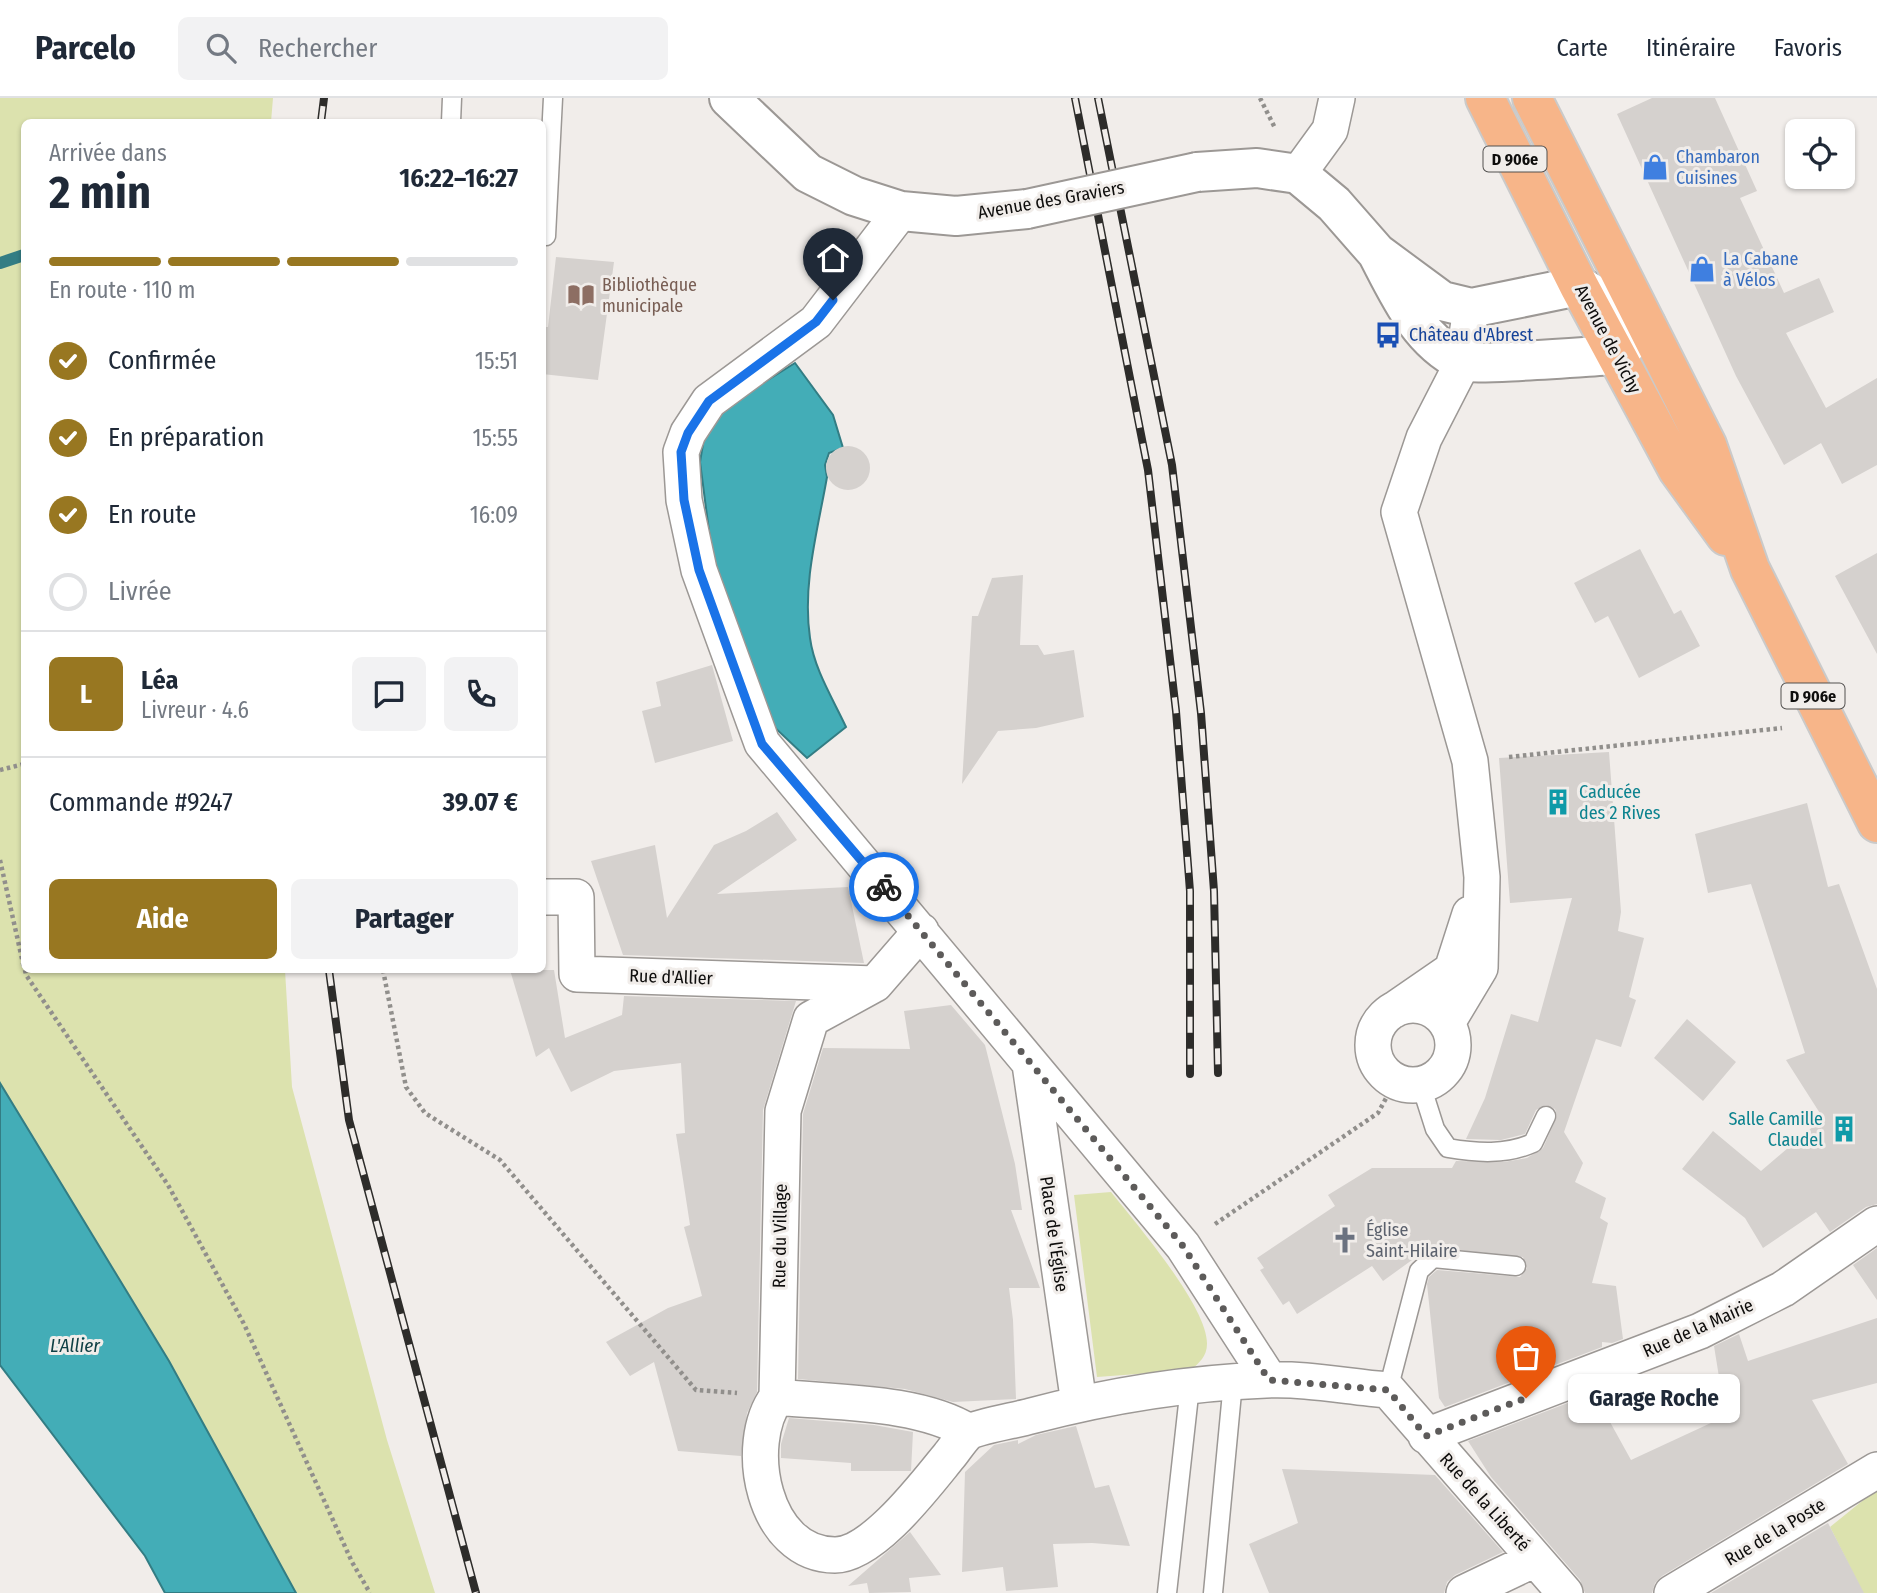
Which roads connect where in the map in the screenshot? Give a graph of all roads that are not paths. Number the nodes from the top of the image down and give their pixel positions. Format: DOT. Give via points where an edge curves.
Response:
graph roads {
  1 [pos="452,98"];
  2 [pos="553,98"];
  3 [pos="729,98"];
  4 [pos="1337,98"];
  5 [pos="1485,98"];
  6 [pos="1532,98"];
  7 [pos="451,119"];
  8 [pos="1298,174"];
  9 [pos="901,211"];
  10 [pos="546,236"];
  11 [pos="1377,253"];
  12 [pos="1579,286"];
  13 [pos="1471,308"];
  14 [pos="1646,325"];
  15 [pos="1616,355"];
  16 [pos="1463,362"];
  17 [pos="1750,569"];
  18 [pos="1877,823"];
  19 [pos="1482,877"];
  20 [pos="546,897"];
  21 [pos="921,931"];
  22 [pos="876,984"];
  23 [pos="1394,1010"];
  24 [pos="1447,1023"];
  25 [pos="1030,1064"];
  26 [pos="1408,1084"];
  27 [pos="1546,1116"];
  28 [pos="1877,1224"];
  29 [pos="1516,1266"];
  30 [pos="1269,1380"];
  31 [pos="1233,1382"];
  32 [pos="1190,1386"];
  33 [pos="1388,1390"];
  34 [pos="777,1396"];
  35 [pos="1079,1404"];
  36 [pos="969,1432"];
  37 [pos="1426,1436"];
  38 [pos="1877,1471"];
  39 [pos="1535,1559"];
  40 [pos="1167,1593"];
  41 [pos="1213,1593"];
  42 [pos="1464,1593"];
  43 [pos="1565,1593"];
  44 [pos="1672,1593"];
  1 -- 7 [label="lane"];
  2 -- 10 [label="lane"];
  3 -- 9 [label="street, Avenue des Graviers" via="808,173 854,196"];
  4 -- 8 [label="street" via="1330,130"];
  5 -- 12 [label="main road, Avenue de Vichy / D 906e"];
  6 -- 14 [label="main road, Avenue de Vichy / D 906e"];
  8 -- 9 [label="street, Avenue des Graviers, bridge" via="1258,168 1197,172 1027,209 956,216"];
  8 -- 11 [label="street" via="1334,204"];
  9 -- 21 [label="street" via="816,322 709,401 681,452 684,500 699,570 762,744"];
  11 -- 13 [label="street" via="1442,301"];
  11 -- 16 [label="street" via="1409,313 1433,341"];
  12 -- 13 [label="street"];
  12 -- 14 [label="street"];
  12 -- 15 [label="main road, Avenue de Vichy / D 906e"];
  13 -- 16 [label="street"];
  14 -- 15 [label="street"];
  14 -- 17 [label="main road, Avenue de Vichy / D 906e" via="1707,445"];
  15 -- 16 [label="street"];
  15 -- 17 [label="main road, Avenue de Vichy / D 906e" via="1678,470"];
  16 -- 19 [label="street" via="1424,438 1399,512 1470,761"];
  17 -- 18 [label="main road, Avenue de Vichy / D 906e"];
  19 -- 23 [label="street" via="1452,970"];
  19 -- 24 [label="street" via="1480,968"];
  20 -- 22 [label="street, Rue d'Allier" via="576,897 577,974"];
  21 -- 22 [label="street, Rue du Village"];
  21 -- 25 [label="street"];
  22 -- 34 [label="street, Rue du Village" via="811,1019 783,1111"];
  23 -- 24 [label="street" via="1417,1005"];
  23 -- 26 [label="street" via="1376,1028 1373,1053 1377,1065"];
  24 -- 26 [label="street" via="1453,1048 1444,1072"];
  25 -- 30 [label="street" via="1183,1246"];
  25 -- 35 [label="street, Place de l'Église"];
  26 -- 27 [label="lane" via="1447,1147 1471,1152 1515,1151 1533,1143"];
  28 -- 37 [label="street, Rue de la Mairie" via="1783,1289 1700,1331"];
  29 -- 33 [label="lane" via="1433,1258 1419,1271"];
  30 -- 31 [label="street"];
  30 -- 33 [label="street"];
  31 -- 32 [label="street"];
  31 -- 41 [label="lane"];
  32 -- 35 [label="street"];
  32 -- 40 [label="lane"];
  33 -- 37 [label="street, Rue de la Liberté"];
  34 -- 36 [label="street" via="922,1411 949,1419"];
  34 -- 36 [label="street, Rue du Village" via="767,1410 761,1454 766,1500 785,1532 809,1551 837,1555 861,1546 902,1513"];
  35 -- 36 [label="street"];
  37 -- 39 [label="street, Rue de la Liberté"];
  38 -- 44 [label="street, Rue de la Poste"];
  39 -- 42 [label="street"];
  39 -- 43 [label="street, Rue de la Liberté"];
}
